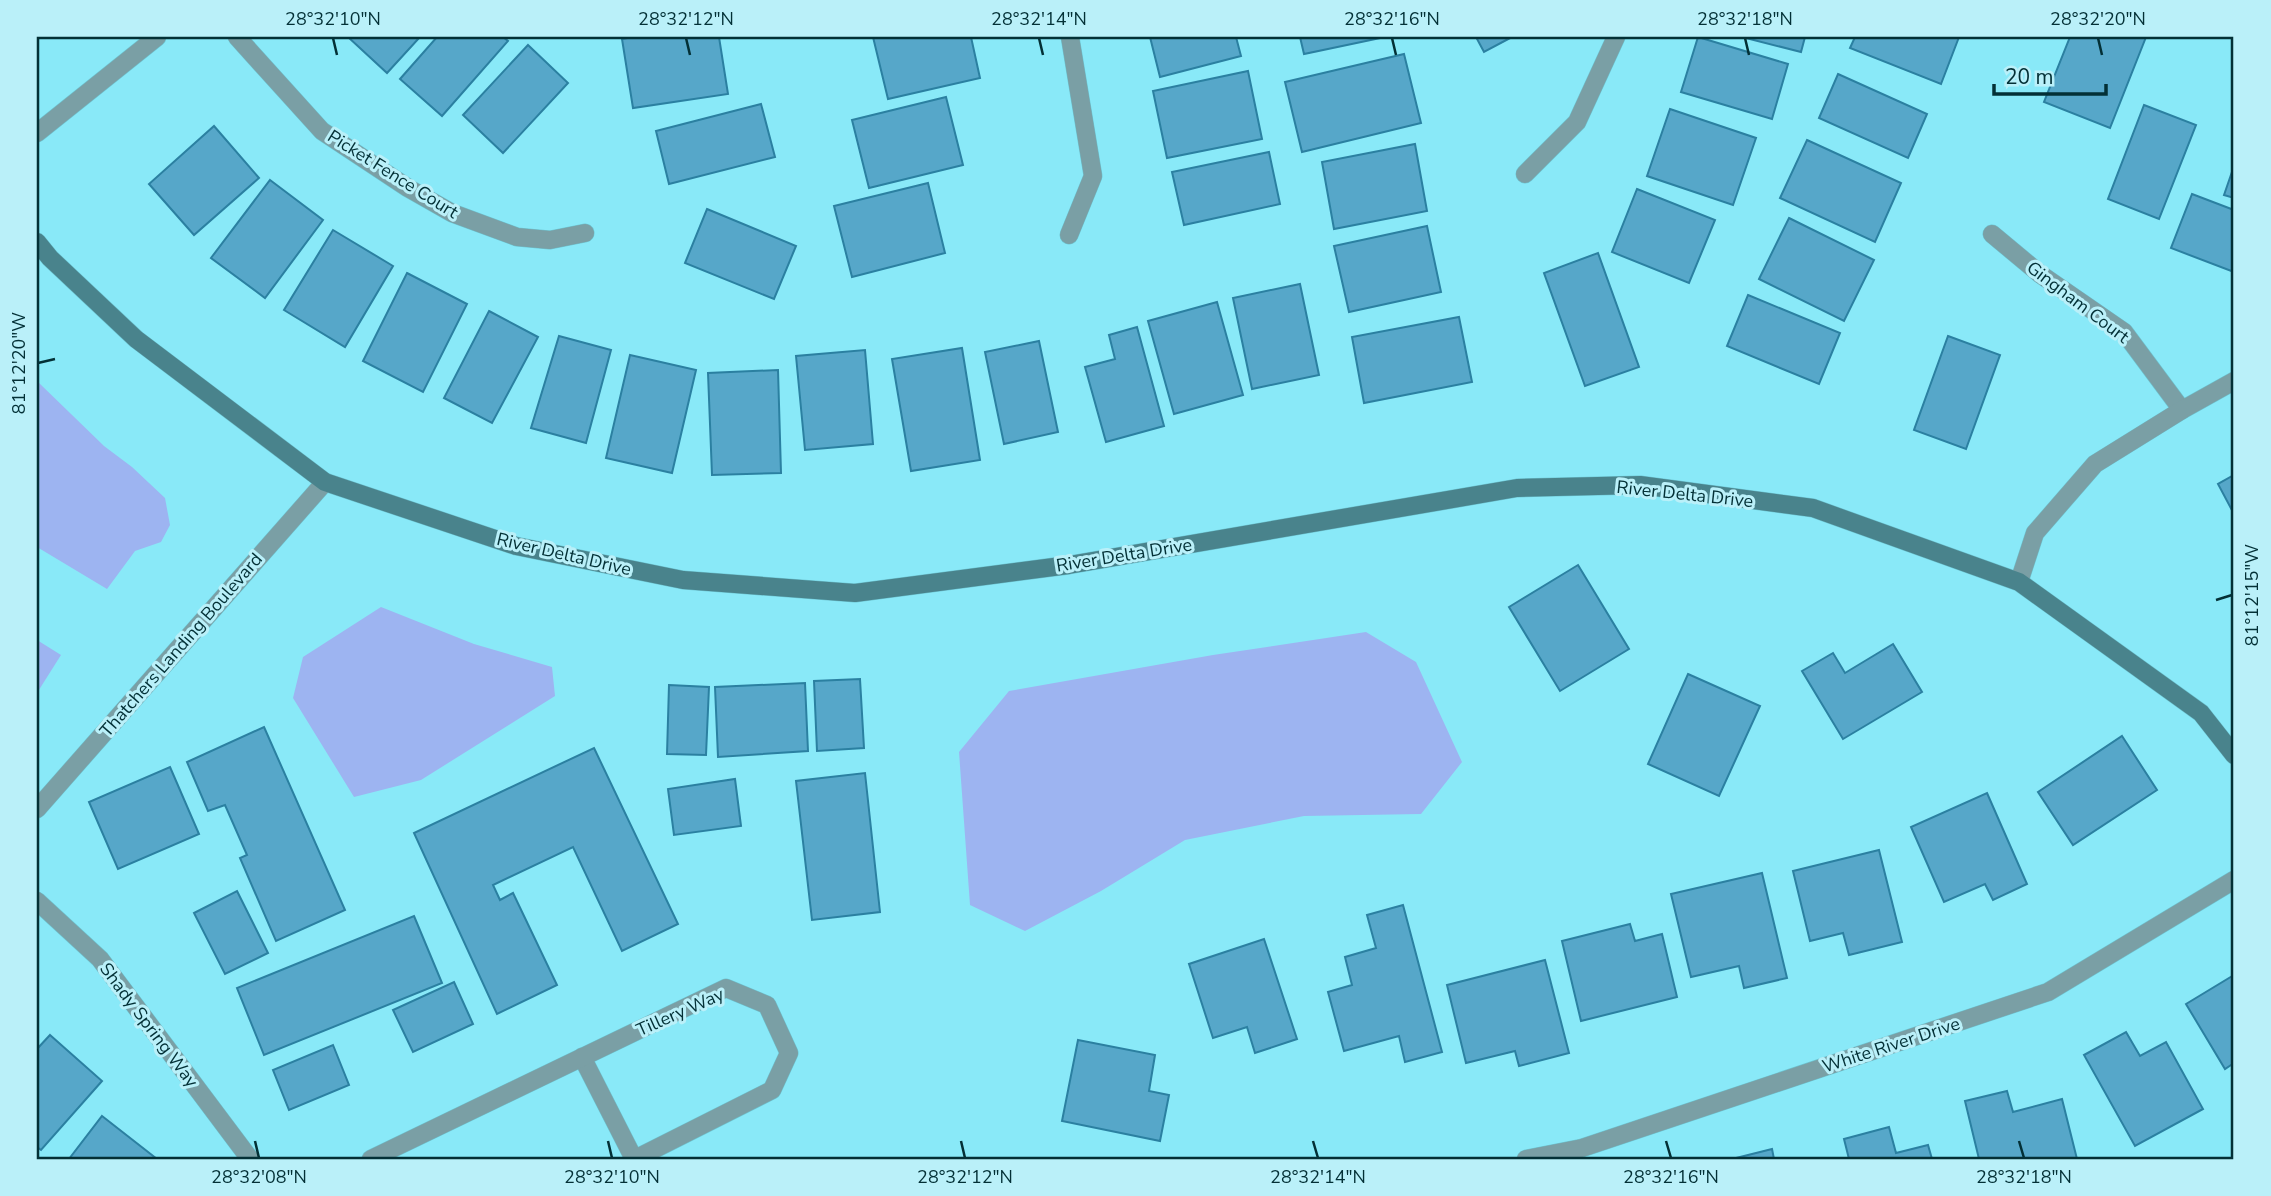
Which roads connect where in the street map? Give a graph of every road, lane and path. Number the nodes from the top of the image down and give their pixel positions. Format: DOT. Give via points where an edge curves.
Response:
graph roads {
  1 [pos="158,37"];
  2 [pos="237,37"];
  3 [pos="1070,37"];
  4 [pos="1616,37"];
  5 [pos="37,133"];
  6 [pos="1525,174"];
  7 [pos="585,233"];
  8 [pos="1992,234"];
  9 [pos="1069,235"];
  10 [pos="37,242"];
  11 [pos="2234,381"];
  12 [pos="2182,410"];
  13 [pos="325,482"];
  14 [pos="2019,582"];
  15 [pos="2234,755"];
  16 [pos="37,809"];
  17 [pos="2234,880"];
  18 [pos="37,901"];
  19 [pos="582,1057"];
  20 [pos="1584,1154"];
  21 [pos="250,1159"];
  22 [pos="371,1159"];
  23 [pos="634,1159"];
  24 [pos="1526,1159"];
  1 -- 5 [label="street"];
  2 -- 7 [label="street, Picket Fence Court" via="322,131 452,213 517,237 550,240"];
  3 -- 9 [label="street" via="1093,176"];
  4 -- 6 [label="street" via="1577,122"];
  8 -- 12 [label="street, Gingham Court" via="2040,275 2124,332"];
  10 -- 13 [label="street, River Delta Drive" via="136,338"];
  11 -- 12 [label="street"];
  12 -- 14 [label="street" via="2095,464 2035,533"];
  13 -- 14 [label="street, River Delta Drive" via="516,546 682,580 856,593 1069,565 1517,488 1640,485 1813,508"];
  13 -- 16 [label="street, Thatchers Landing Boulevard"];
  14 -- 15 [label="street, River Delta Drive" via="2201,713"];
  17 -- 20 [label="street, White River Drive" via="2048,992"];
  18 -- 21 [label="street, Shady Spring Way" via="100,959"];
  19 -- 22 [label="street, Tillery Way"];
  19 -- 23 [label="street"];
  19 -- 23 [label="street, Tillery Way" via="726,988 767,1005 789,1053 772,1090"];
  20 -- 24 [label="street, White River Drive"];
}
